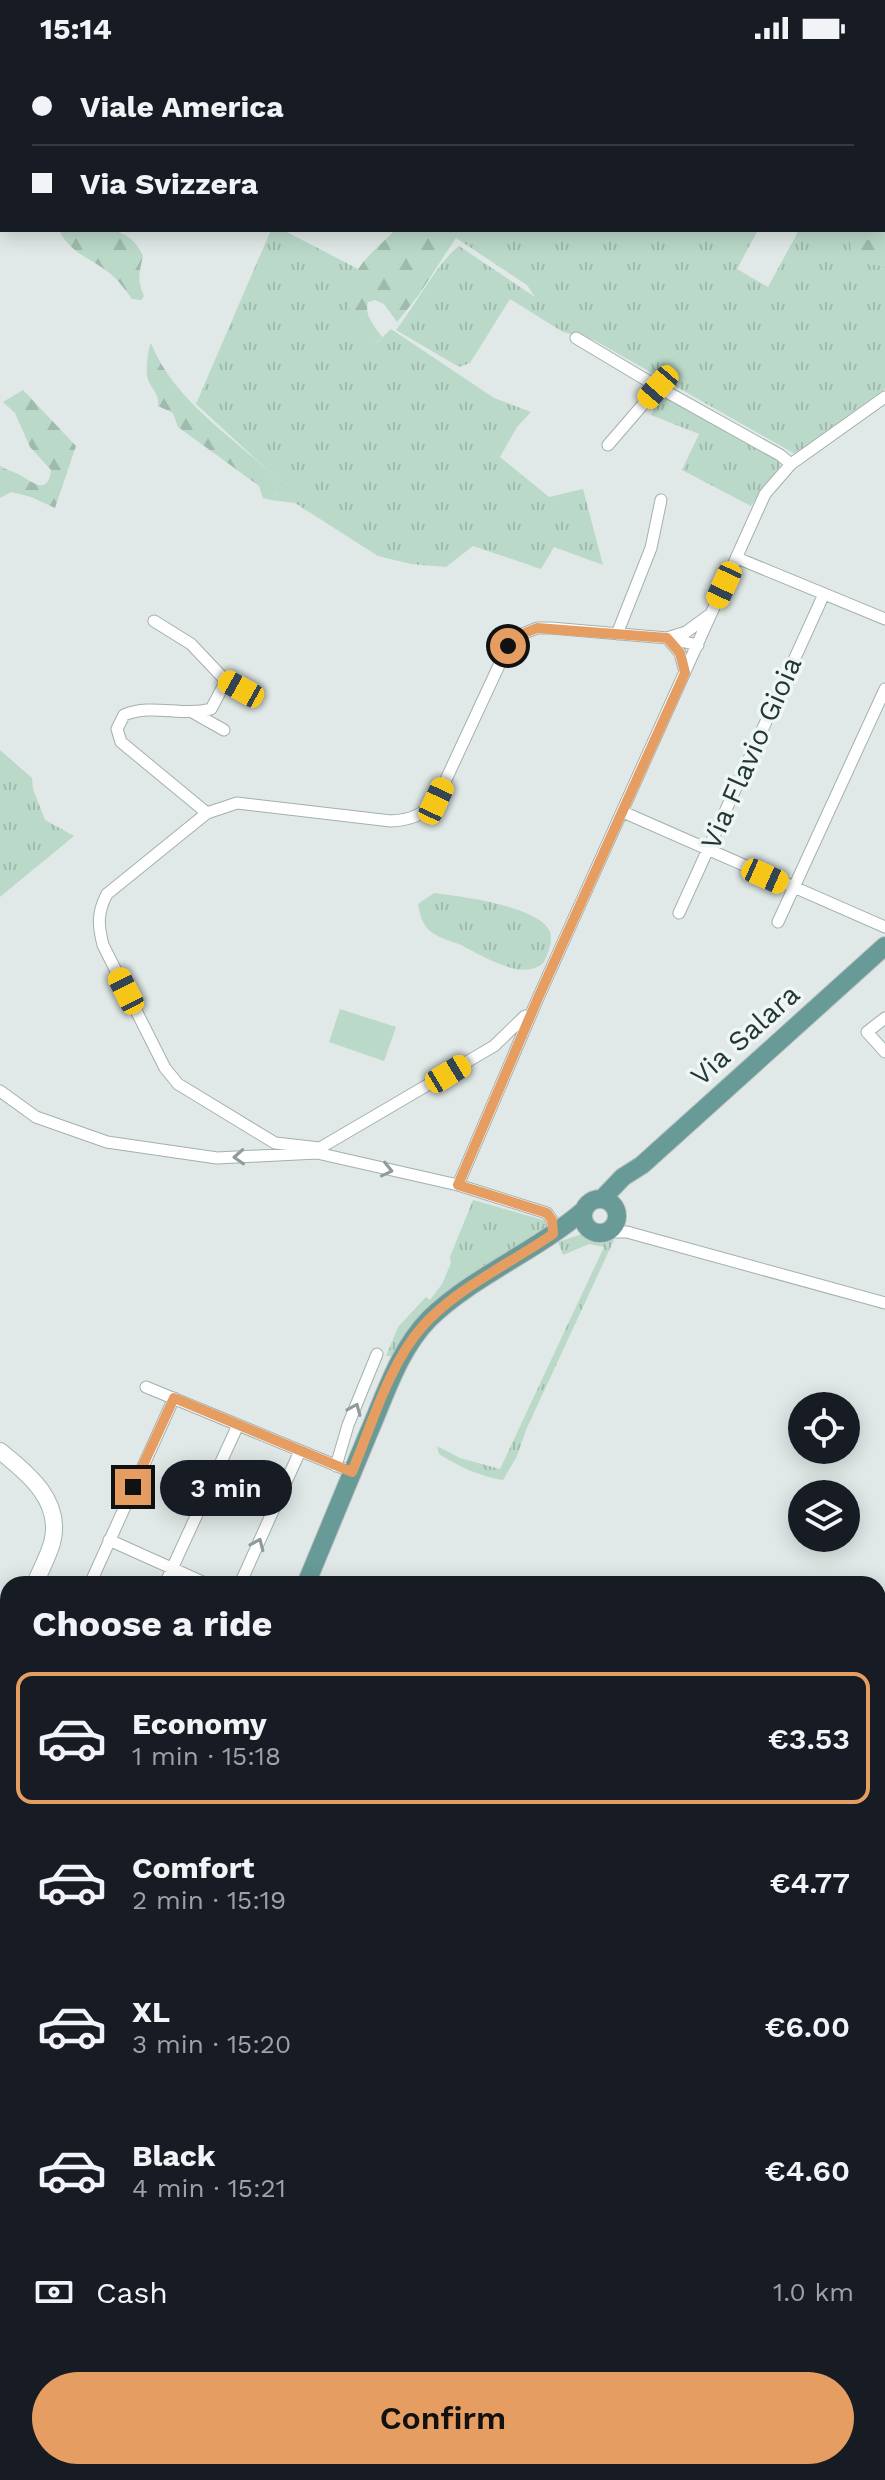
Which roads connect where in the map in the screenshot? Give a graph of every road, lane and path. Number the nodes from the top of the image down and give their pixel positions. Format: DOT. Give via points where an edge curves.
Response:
graph roads {
  1 [pos="576,338"];
  2 [pos="658,387"];
  3 [pos="885,397"];
  4 [pos="608,445"];
  5 [pos="791,464"];
  6 [pos="661,500"];
  7 [pos="737,558"];
  8 [pos="824,594"];
  9 [pos="712,612"];
  10 [pos="885,619"];
  11 [pos="154,621"];
  12 [pos="617,634"];
  13 [pos="667,638"];
  14 [pos="698,645"];
  15 [pos="685,673"];
  16 [pos="226,681"];
  17 [pos="885,689"];
  18 [pos="255,698"];
  19 [pos="194,713"];
  20 [pos="224,730"];
  21 [pos="623,812"];
  22 [pos="207,813"];
  23 [pos="708,850"];
  24 [pos="794,889"];
  25 [pos="679,913"];
  26 [pos="778,922"];
  27 [pos="885,927"];
  28 [pos="885,946"];
  29 [pos="538,998"];
  30 [pos="885,1018"];
  31 [pos="885,1052"];
  32 [pos="0,1091"];
  33 [pos="318,1150"];
  34 [pos="458,1185"];
  35 [pos="605,1219"];
  36 [pos="558,1231"];
  37 [pos="885,1303"];
  38 [pos="397,1368"];
  39 [pos="146,1387"];
  40 [pos="174,1398"];
  41 [pos="238,1425"];
  42 [pos="0,1451"];
  43 [pos="300,1451"];
  44 [pos="344,1469"];
  45 [pos="109,1540"];
  46 [pos="172,1568"];
  47 [pos="38,1576"];
  48 [pos="93,1576"];
  49 [pos="168,1576"];
  50 [pos="190,1576"];
  51 [pos="244,1576"];
  52 [pos="309,1576"];
  1 -- 2 [label="street"];
  2 -- 4 [label="street"];
  2 -- 5 [label="street"];
  3 -- 5 [label="street"];
  5 -- 7 [label="street" via="765,494"];
  6 -- 12 [label="street" via="651,548"];
  7 -- 8 [label="street"];
  7 -- 9 [label="street"];
  8 -- 10 [label="street"];
  8 -- 23 [label="street, Via Flavio Gioia"];
  9 -- 13 [label="street" via="686,632"];
  9 -- 14 [label="street"];
  11 -- 16 [label="street" via="191,644"];
  12 -- 13 [label="street"];
  12 -- 22 [label="street" via="537,628 520,635 508,646 436,801 408,820 237,803"];
  13 -- 14 [label="street"];
  13 -- 15 [label="street" via="680,653"];
  14 -- 15 [label="street"];
  15 -- 21 [label="street"];
  16 -- 18 [label="street"];
  16 -- 19 [label="street" via="211,709"];
  17 -- 24 [label="street"];
  19 -- 20 [label="street"];
  19 -- 22 [label="street" via="139,708 124,715 117,729 121,742"];
  21 -- 23 [label="street"];
  21 -- 29 [label="street"];
  22 -- 33 [label="street" via="107,894 97,923 103,945 178,1084 275,1143"];
  23 -- 24 [label="street"];
  23 -- 25 [label="street, Via Flavio Gioia"];
  24 -- 26 [label="street"];
  24 -- 27 [label="street"];
  28 -- 35 [label="main road, Via Salara" via="623,1177"];
  29 -- 33 [label="street" via="494,1046"];
  29 -- 34 [label="street"];
  30 -- 31 [label="street" via="867,1032"];
  33 -- 32 [label="street, one-way" via="217,1158 107,1142 36,1117"];
  33 -- 34 [label="street, one-way"];
  34 -- 36 [label="street" via="547,1213"];
  35 -- 36 [label="main road, Via Salara"];
  35 -- 37 [label="street"];
  36 -- 38 [label="main road, Via Salara" via="440,1310 413,1338"];
  38 -- 44 [label="main road, Via Salara"];
  44 -- 38 [label="street, one-way" via="348,1425 376,1357"];
  39 -- 40 [label="street"];
  40 -- 41 [label="street"];
  40 -- 45 [label="street"];
  41 -- 43 [label="street"];
  41 -- 46 [label="street"];
  42 -- 47 [label="main road" via="40,1487 52,1512 52,1542"];
  43 -- 44 [label="street"];
  51 -- 43 [label="street, one-way"];
  44 -- 52 [label="main road, Via Salara"];
  45 -- 46 [label="street"];
  45 -- 48 [label="street"];
  46 -- 49 [label="street"];
  46 -- 50 [label="street"];
}
